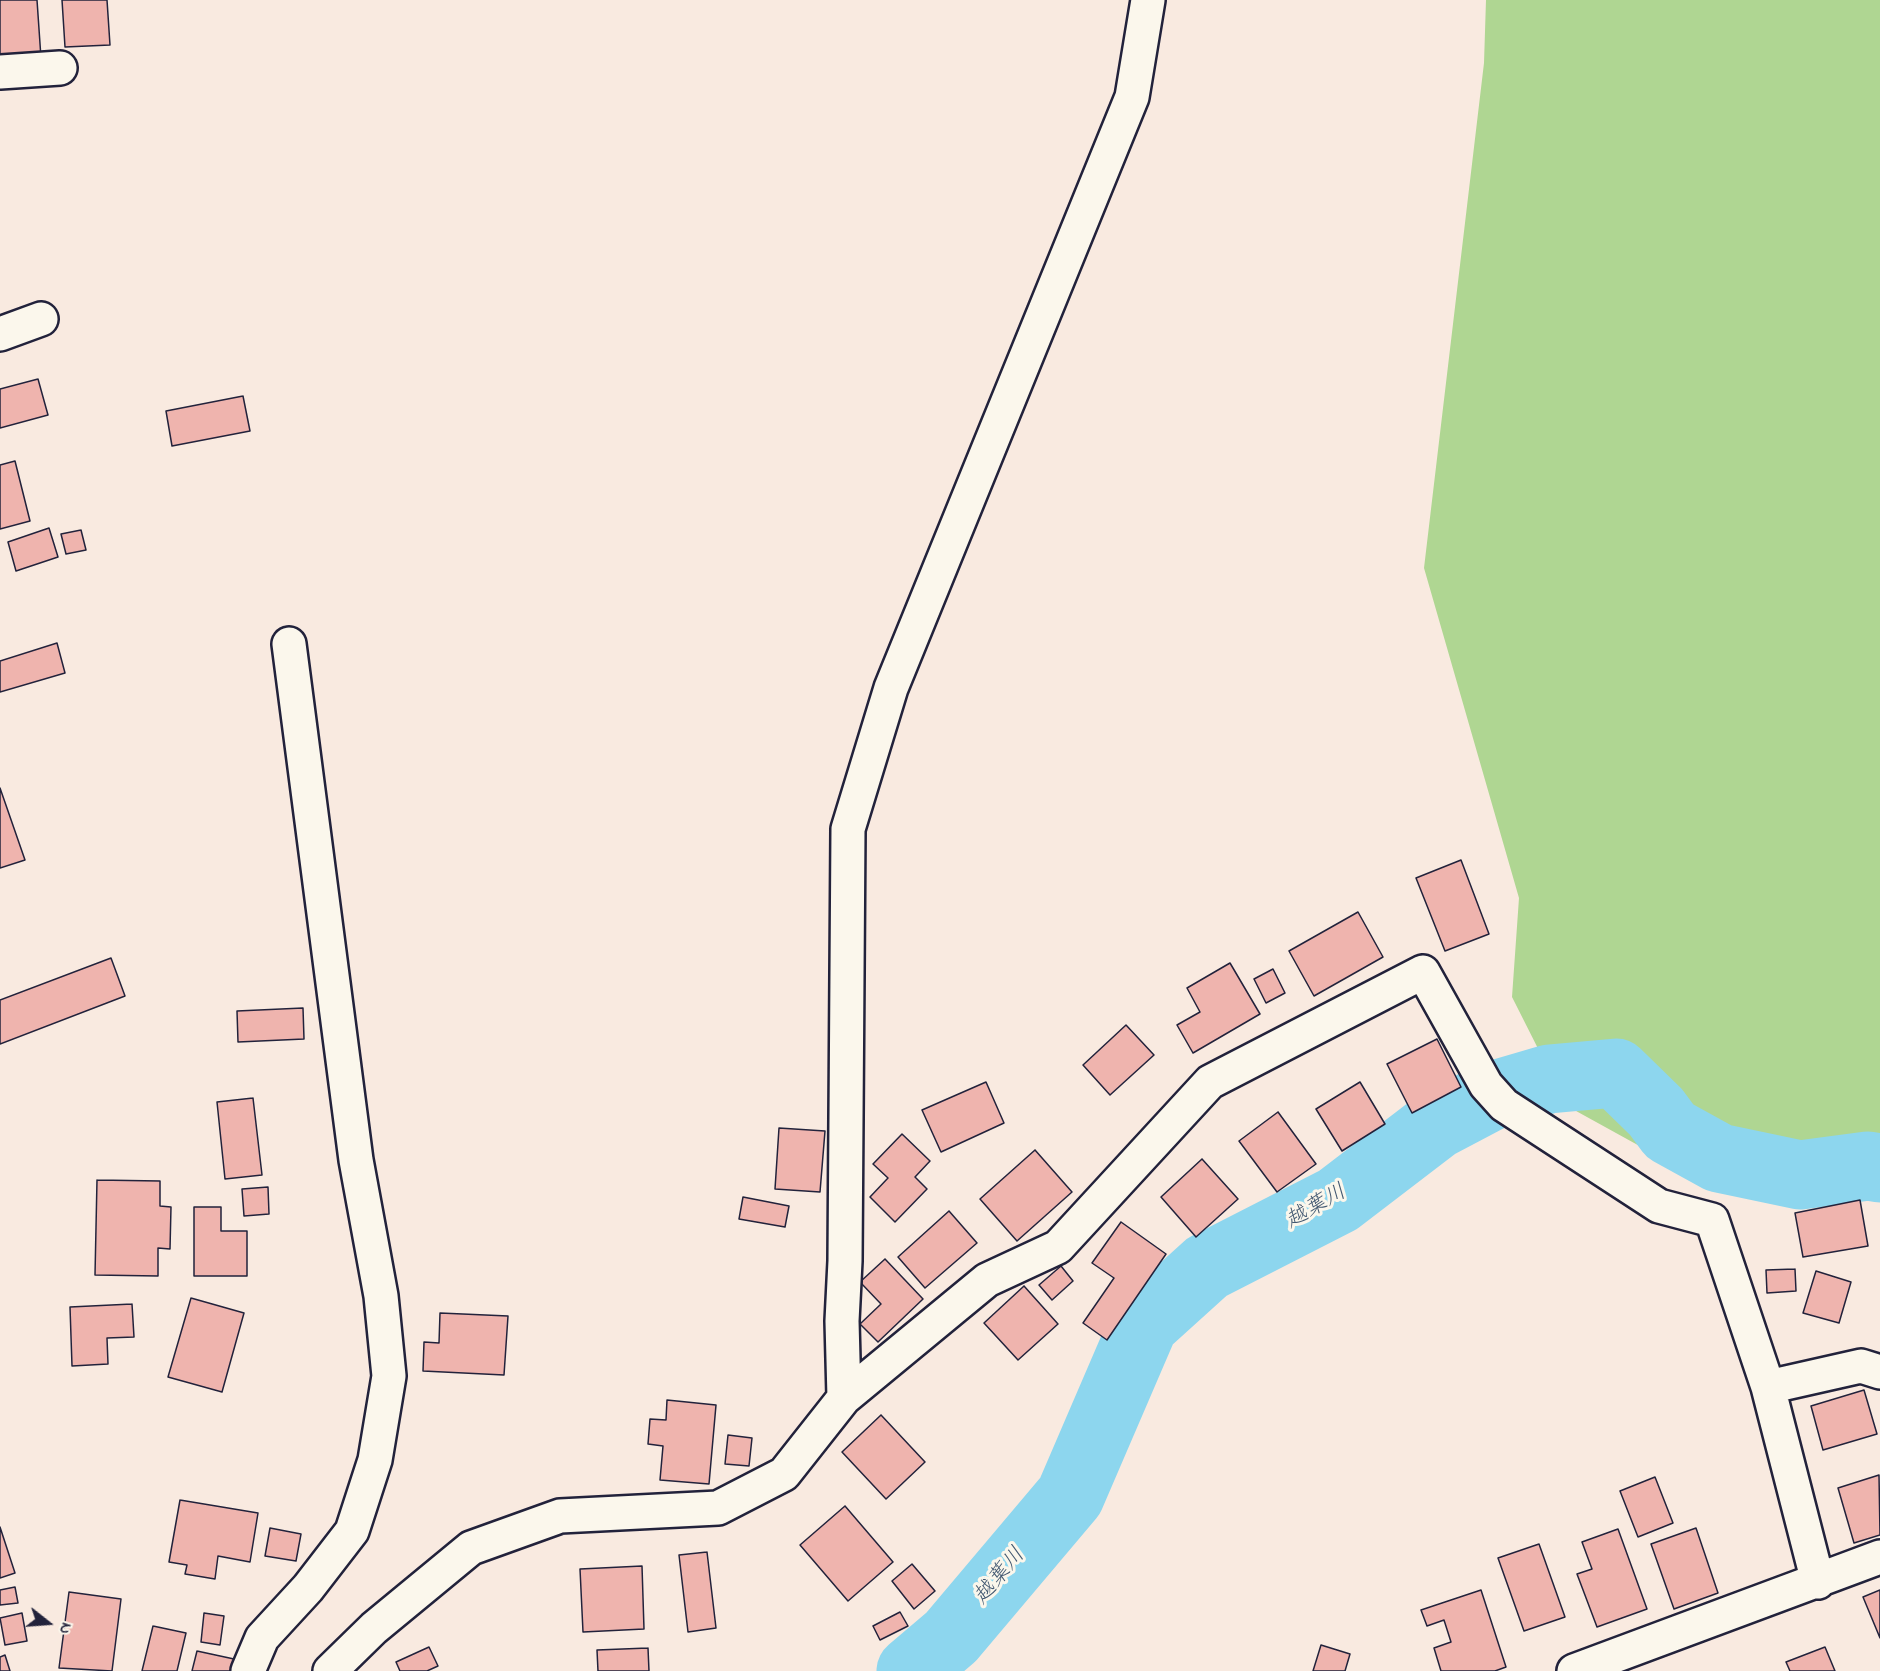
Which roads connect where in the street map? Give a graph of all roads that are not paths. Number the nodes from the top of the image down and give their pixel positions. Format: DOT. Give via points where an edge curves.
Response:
graph roads {
  1 [pos="1148,0"];
  2 [pos="60,68"];
  3 [pos="0,72"];
  4 [pos="41,319"];
  5 [pos="0,334"];
  6 [pos="289,644"];
  7 [pos="1880,1372"];
  8 [pos="1768,1387"];
  9 [pos="844,1398"];
  10 [pos="1880,1557"];
  11 [pos="1818,1582"];
  12 [pos="248,1671"];
  13 [pos="330,1671"];
  14 [pos="1574,1671"];
  1 -- 9 [label="street" via="1132,97 891,688 848,830"];
  2 -- 3 [label="street"];
  4 -- 5 [label="street"];
  6 -- 12 [label="street" via="356,1160 381,1296 389,1376 375,1460 352,1531 308,1588 262,1638"];
  7 -- 8 [label="street" via="1861,1366"];
  8 -- 9 [label="street" via="1712,1220 1659,1206 1504,1105 1486,1085 1423,972 1210,1083 1058,1247 987,1280"];
  8 -- 11 [label="street"];
  9 -- 13 [label="street" via="784,1474 718,1508 560,1516 471,1548 374,1628"];
  10 -- 11 [label="street"];
  11 -- 14 [label="street"];
}
